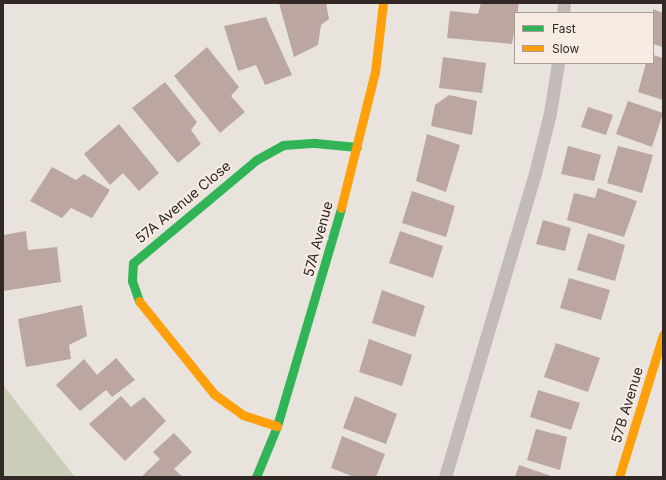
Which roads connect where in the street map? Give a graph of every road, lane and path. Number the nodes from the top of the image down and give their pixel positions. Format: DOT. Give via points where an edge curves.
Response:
graph roads {
  1 [pos="383,3"];
  2 [pos="558,64"];
  3 [pos="357,147"];
  4 [pos="662,339"];
  5 [pos="277,426"];
  6 [pos="256,477"];
  7 [pos="445,477"];
  8 [pos="619,477"];
  1 -- 3 [label="street, 57A Avenue" via="375,72"];
  2 -- 7 [label="lane" via="550,113 534,177"];
  3 -- 5 [label="street, 57A Avenue"];
  3 -- 5 [label="street, 57A Avenue Close" via="315,143 283,145 256,160 172,226 133,263 132,281 140,305 214,394 243,415"];
  4 -- 8 [label="street, 57B Avenue"];
  5 -- 6 [label="street, 57A Avenue"];
}
